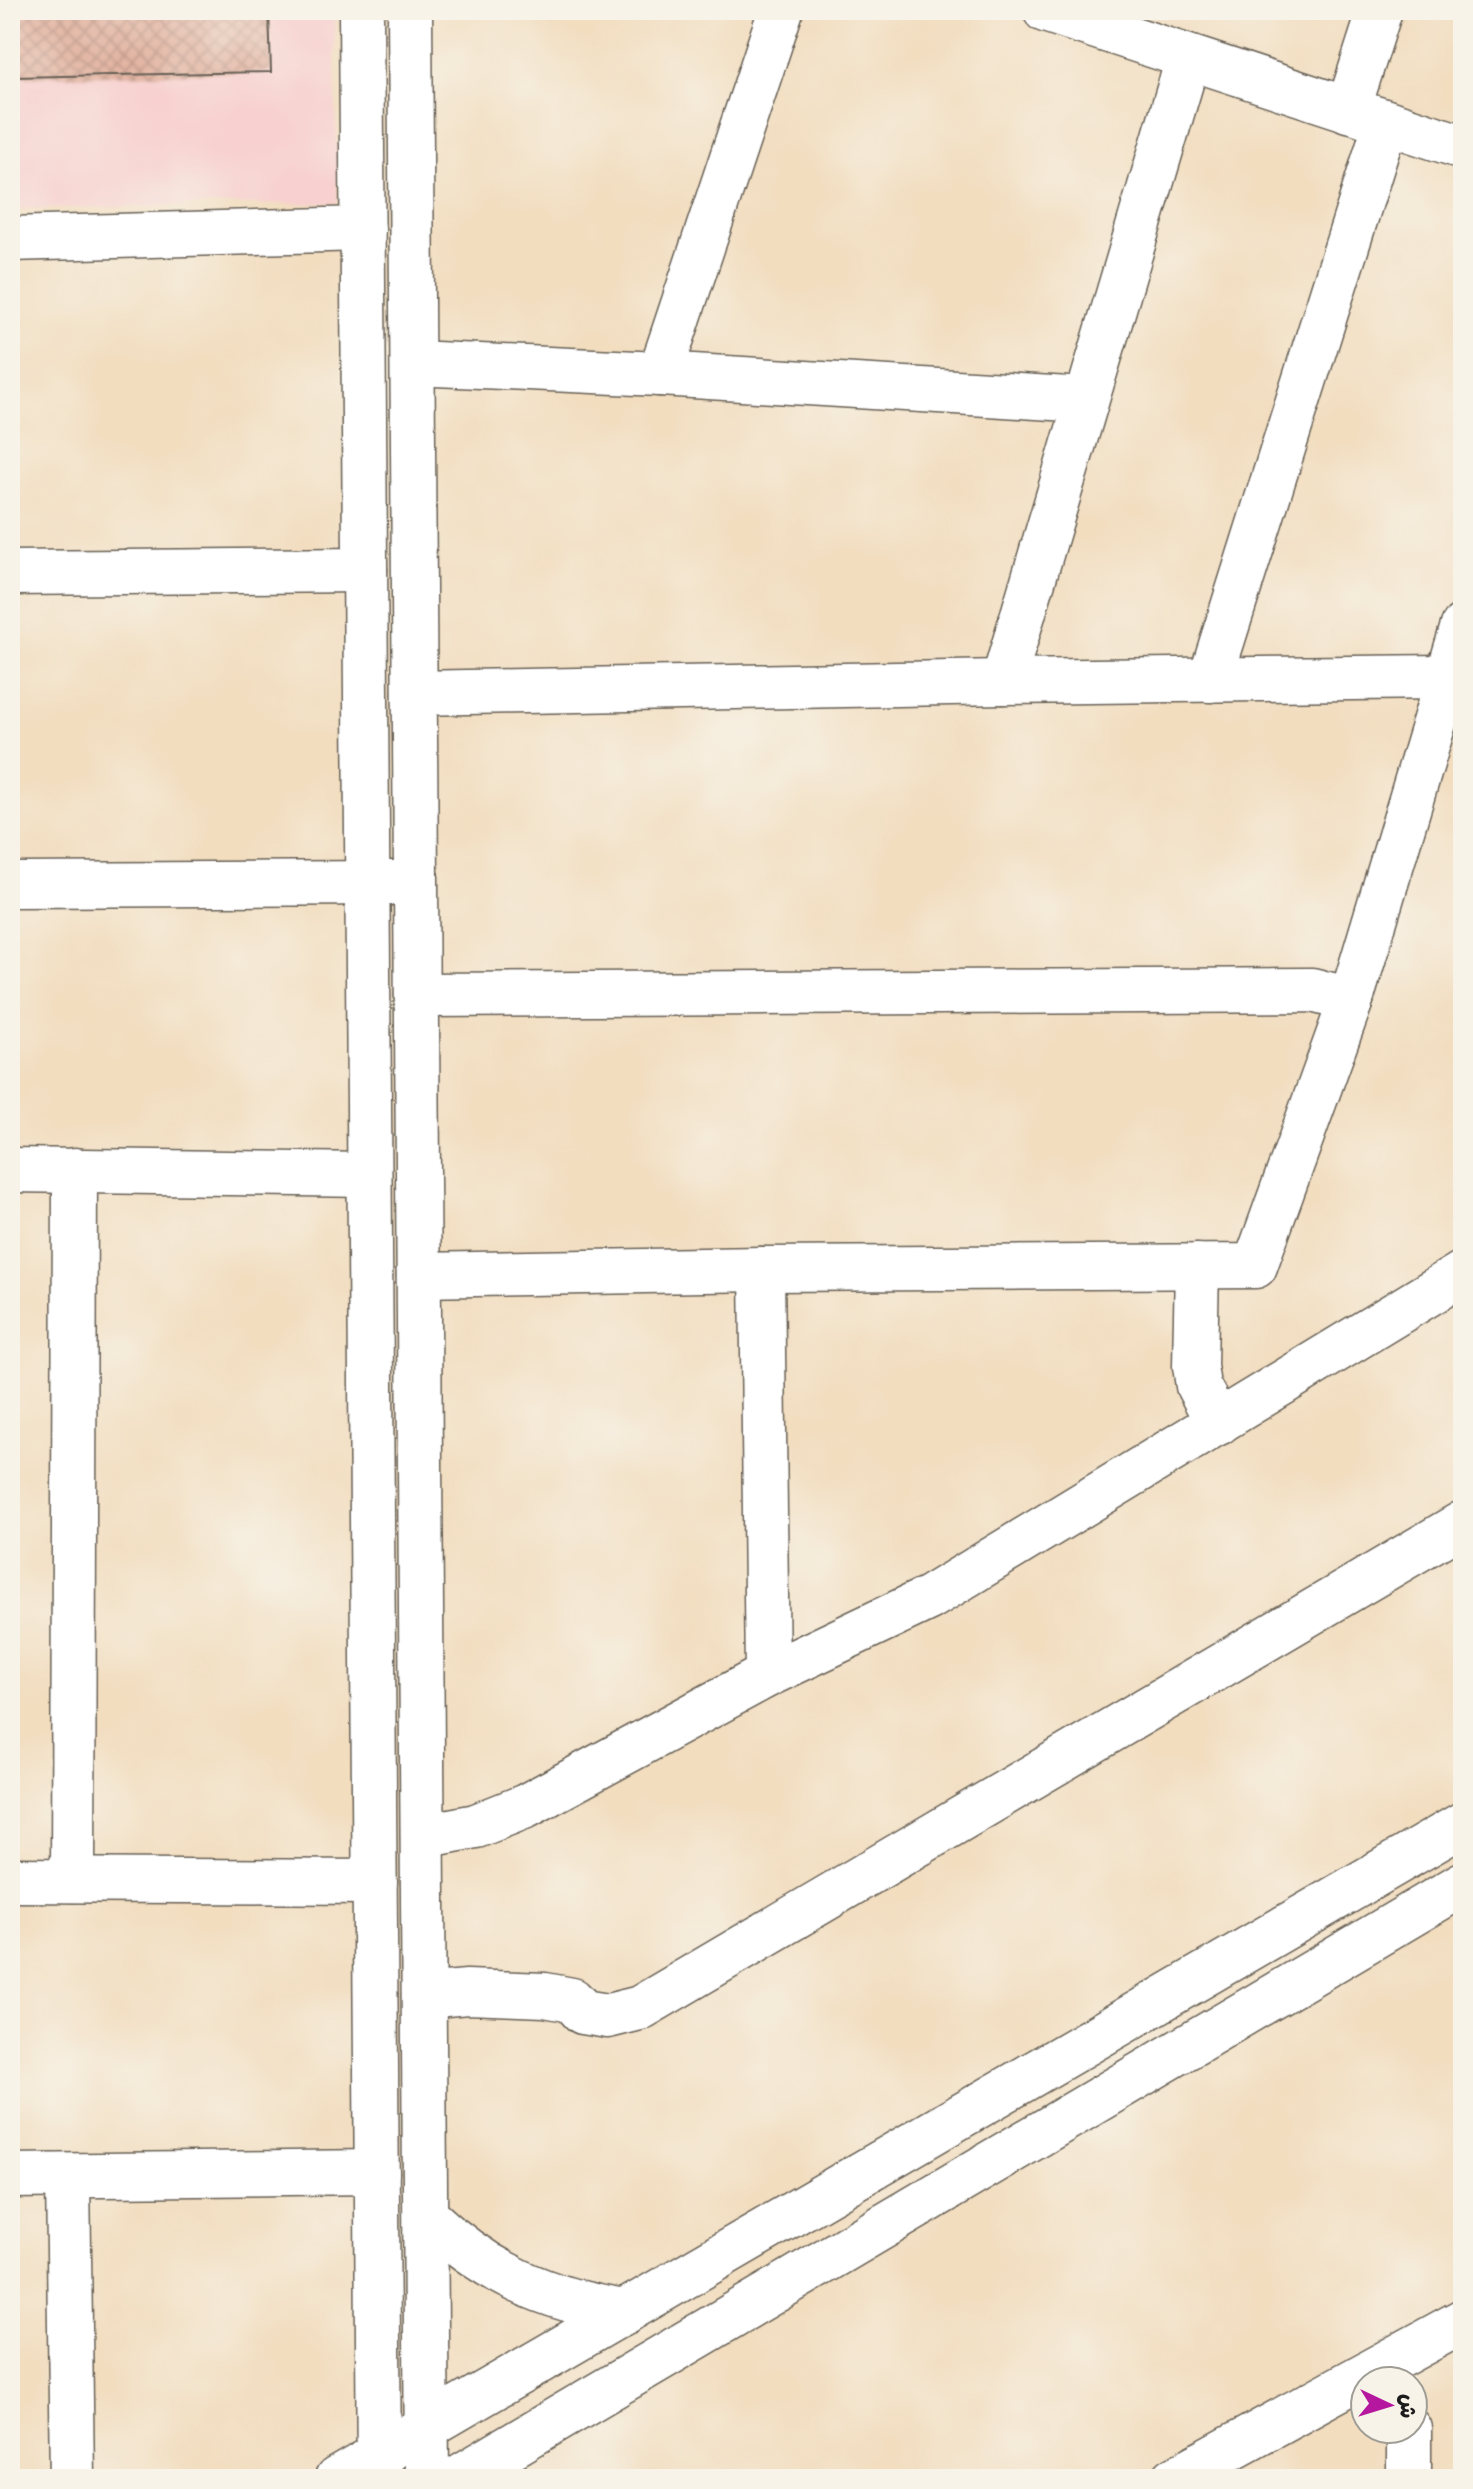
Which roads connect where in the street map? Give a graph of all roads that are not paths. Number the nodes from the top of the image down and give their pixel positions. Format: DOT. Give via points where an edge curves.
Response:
graph roads {
  1 [pos="361,10"];
  2 [pos="410,10"];
  3 [pos="781,10"];
  4 [pos="1045,10"];
  5 [pos="1380,10"];
  6 [pos="1113,20"];
  7 [pos="1188,59"];
  8 [pos="1367,116"];
  9 [pos="1463,147"];
  10 [pos="363,229"];
  11 [pos="10,239"];
  12 [pos="413,363"];
  13 [pos="660,374"];
  14 [pos="1086,400"];
  15 [pos="365,570"];
  16 [pos="10,573"];
  17 [pos="1463,626"];
  18 [pos="1446,677"];
  19 [pos="1210,680"];
  20 [pos="1003,682"];
  21 [pos="415,693"];
  22 [pos="416,883"];
  23 [pos="368,884"];
  24 [pos="10,885"];
  25 [pos="417,995"];
  26 [pos="1351,1000"];
  27 [pos="10,1170"];
  28 [pos="75,1170"];
  29 [pos="369,1175"];
  30 [pos="1197,1266"];
  31 [pos="762,1269"];
  32 [pos="1463,1273"];
  33 [pos="419,1275"];
  34 [pos="1218,1423"];
  35 [pos="1463,1523"];
  36 [pos="767,1675"];
  37 [pos="1463,1824"];
  38 [pos="423,1836"];
  39 [pos="10,1880"];
  40 [pos="73,1880"];
  41 [pos="375,1882"];
  42 [pos="1463,1884"];
  43 [pos="424,1996"];
  44 [pos="377,2172"];
  45 [pos="10,2176"];
  46 [pos="68,2176"];
  47 [pos="427,2217"];
  48 [pos="625,2312"];
  49 [pos="1463,2321"];
  50 [pos="1410,2365"];
  51 [pos="1349,2395"];
  52 [pos="427,2429"];
  53 [pos="1409,2445"];
  54 [pos="379,2466"];
  55 [pos="72,2479"];
  56 [pos="337,2479"];
  57 [pos="427,2479"];
  58 [pos="456,2479"];
  59 [pos="1174,2479"];
  60 [pos="1409,2479"];
  1 -- 10 [label="street"];
  2 -- 12 [label="street"];
  3 -- 13 [label="street"];
  4 -- 6 [label="street"];
  5 -- 8 [label="street"];
  6 -- 7 [label="street"];
  7 -- 8 [label="street"];
  7 -- 14 [label="street"];
  8 -- 9 [label="street"];
  8 -- 19 [label="street"];
  10 -- 11 [label="street"];
  10 -- 15 [label="street"];
  12 -- 13 [label="street"];
  12 -- 21 [label="street"];
  13 -- 14 [label="street"];
  14 -- 20 [label="street"];
  15 -- 16 [label="street"];
  15 -- 23 [label="street"];
  17 -- 18 [label="street"];
  18 -- 19 [label="street"];
  18 -- 26 [label="street"];
  19 -- 20 [label="street"];
  20 -- 21 [label="street"];
  21 -- 22 [label="street"];
  22 -- 23 [label="street"];
  22 -- 25 [label="street"];
  23 -- 24 [label="street"];
  23 -- 29 [label="street"];
  25 -- 26 [label="street" via="1312,990"];
  25 -- 33 [label="street"];
  26 -- 30 [label="street" via="1255,1266"];
  27 -- 28 [label="street"];
  28 -- 29 [label="street"];
  28 -- 40 [label="street"];
  29 -- 41 [label="street"];
  30 -- 31 [label="street"];
  30 -- 34 [label="street" via="1195,1366 1198,1386"];
  31 -- 33 [label="street"];
  31 -- 36 [label="street"];
  32 -- 34 [label="street"];
  33 -- 38 [label="street"];
  34 -- 36 [label="street" via="929,1598"];
  35 -- 43 [label="street" via="640,2008 608,2016 583,2012 572,2000 545,1995"];
  36 -- 38 [label="street" via="526,1806 476,1826"];
  37 -- 48 [label="street"];
  38 -- 43 [label="street"];
  39 -- 40 [label="street"];
  40 -- 41 [label="street"];
  41 -- 44 [label="street"];
  42 -- 58 [label="street"];
  43 -- 47 [label="street"];
  44 -- 46 [label="street"];
  44 -- 54 [label="street"];
  45 -- 46 [label="street"];
  46 -- 55 [label="street"];
  47 -- 48 [label="street" via="454,2242 517,2282 576,2303"];
  47 -- 52 [label="street"];
  48 -- 52 [label="street"];
  49 -- 50 [label="street"];
  51 -- 59 [label="street"];
  52 -- 54 [label="street"];
  52 -- 57 [label="street"];
  53 -- 60 [label="street"];
  54 -- 56 [label="street"];
}
